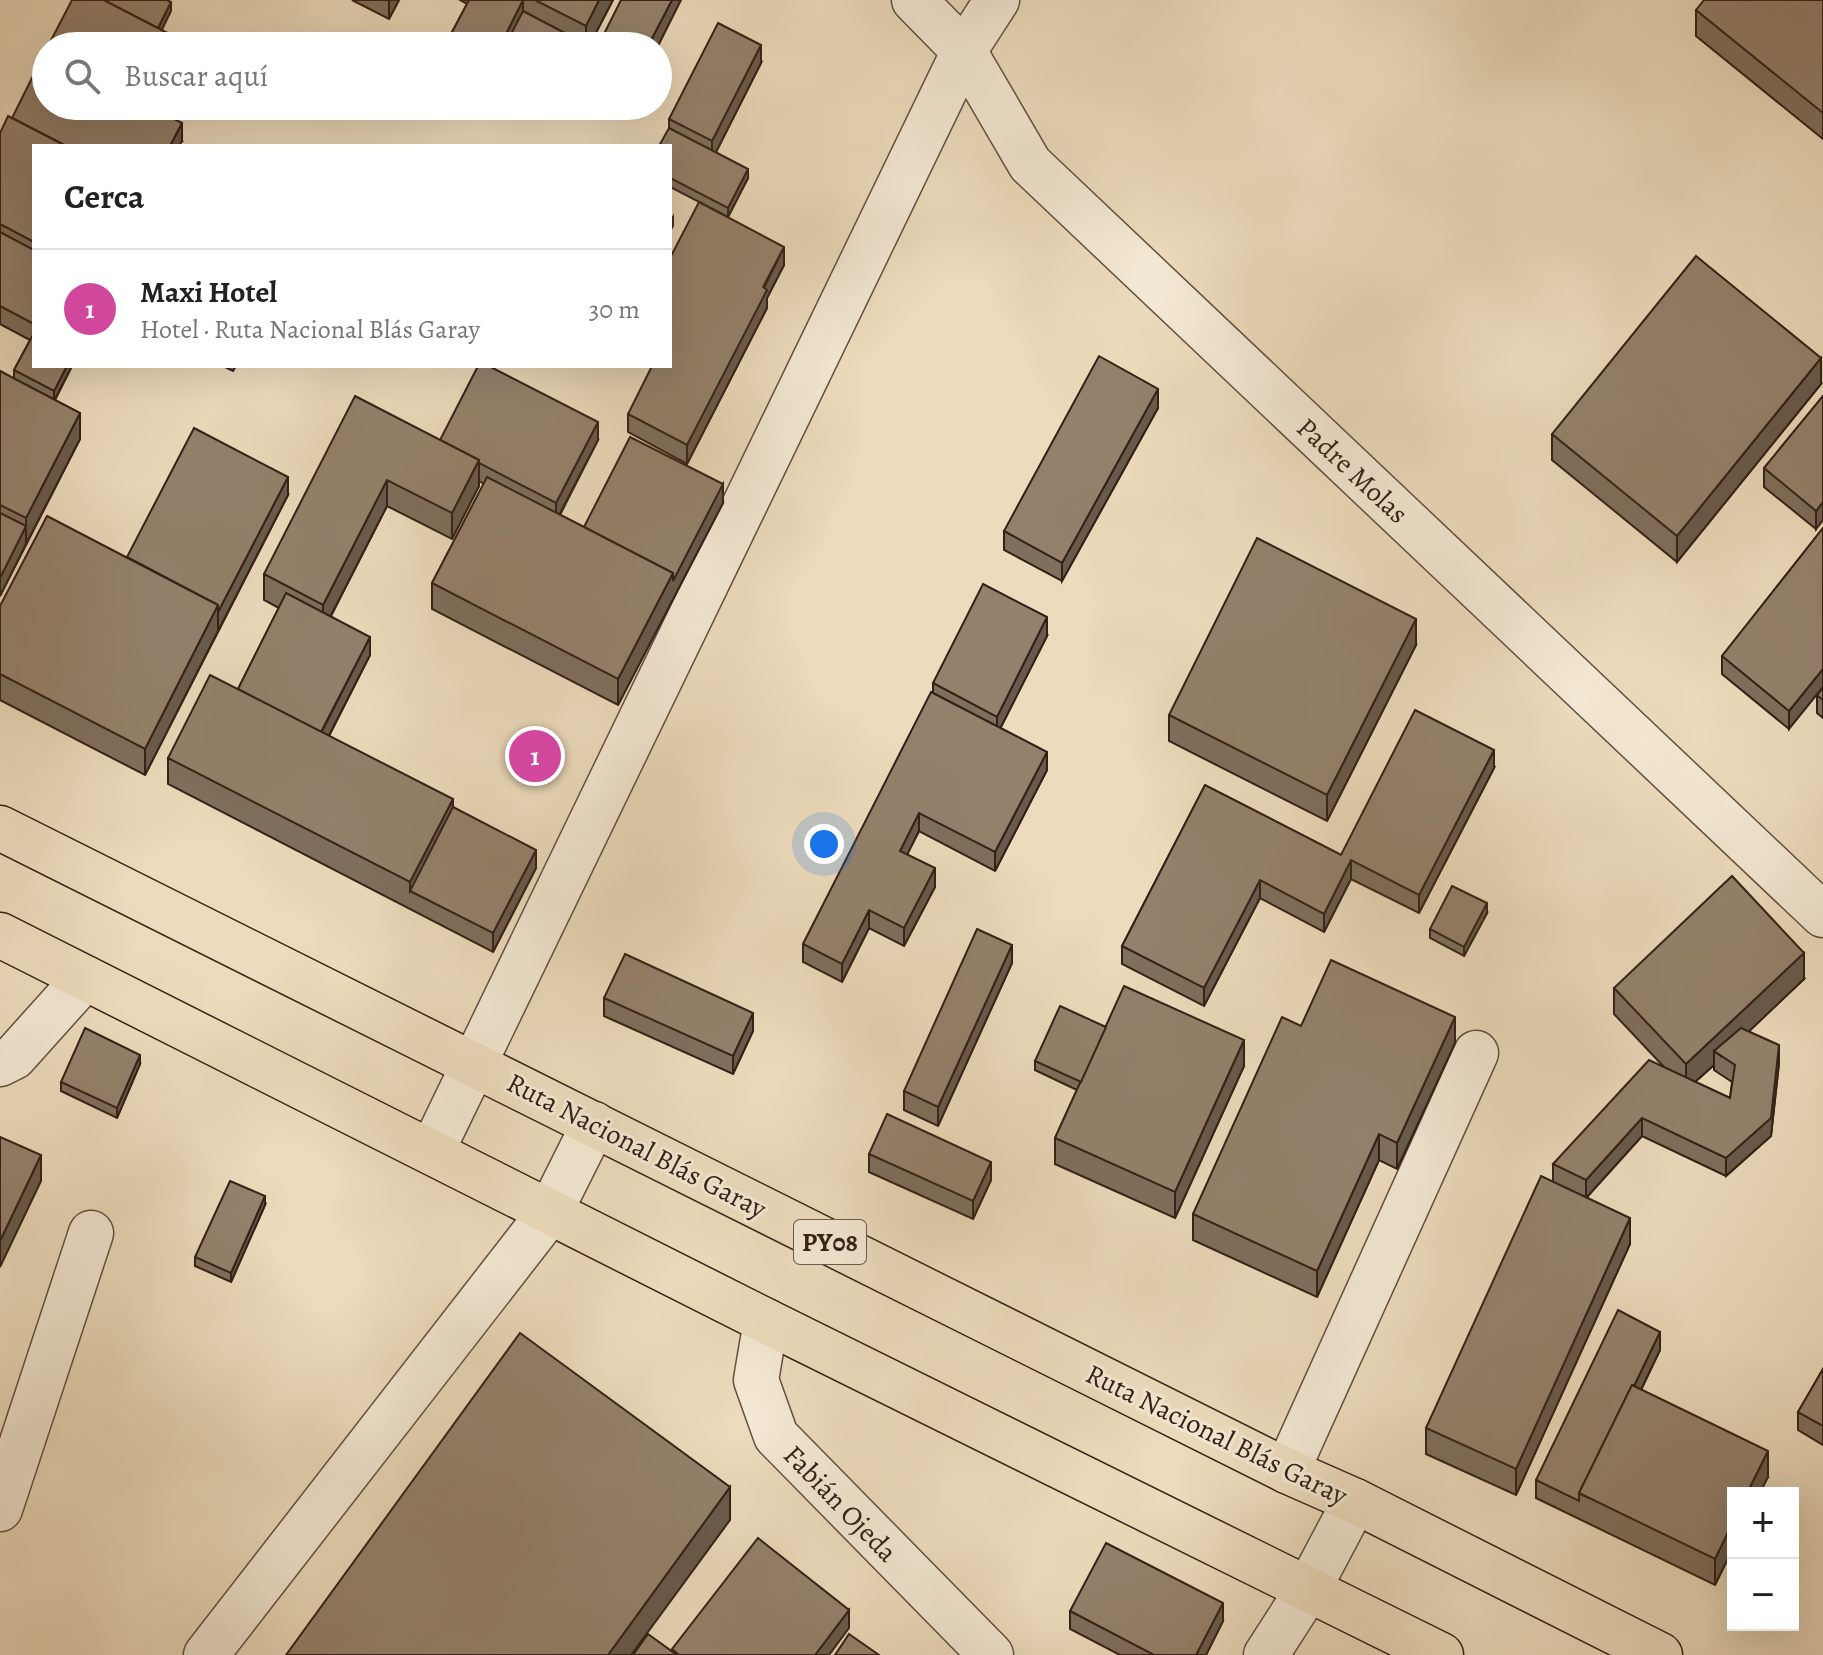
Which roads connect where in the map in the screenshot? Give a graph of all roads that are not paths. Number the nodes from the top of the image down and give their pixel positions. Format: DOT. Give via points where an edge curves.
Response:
graph roads {
  1 [pos="914,0"];
  2 [pos="997,0"];
  3 [pos="964,51"];
  4 [pos="0,828"];
  5 [pos="1823,915"];
  6 [pos="0,935"];
  7 [pos="85,978"];
  8 [pos="1476,1053"];
  9 [pos="0,1064"];
  10 [pos="473,1064"];
  11 [pos="594,1124"];
  12 [pos="432,1151"];
  13 [pos="550,1212"];
  14 [pos="91,1233"];
  15 [pos="766,1321"];
  16 [pos="1287,1471"];
  17 [pos="1355,1501"];
  18 [pos="0,1509"];
  19 [pos="1309,1588"];
  20 [pos="206,1655"];
  21 [pos="991,1655"];
  22 [pos="1266,1655"];
  23 [pos="1441,1655"];
  24 [pos="1660,1655"];
  1 -- 3 [label="street, Padre Molas"];
  2 -- 3 [label="street"];
  3 -- 5 [label="street, Padre Molas" via="1030,164"];
  3 -- 10 [label="street"];
  4 -- 10 [label="highway, Ruta Nacional Blás Garay / PY08"];
  6 -- 7 [label="highway"];
  7 -- 9 [label="street" via="14,1057"];
  7 -- 12 [label="highway"];
  8 -- 16 [label="street"];
  10 -- 11 [label="highway, Ruta Nacional Blás Garay / PY08"];
  10 -- 12 [label="street"];
  11 -- 13 [label="street"];
  11 -- 16 [label="highway, Ruta Nacional Blás Garay / PY08"];
  12 -- 13 [label="highway"];
  13 -- 15 [label="highway"];
  13 -- 20 [label="street"];
  14 -- 18 [label="street"];
  15 -- 19 [label="highway"];
  15 -- 21 [label="street, Fabián Ojeda" via="756,1380 776,1436"];
  16 -- 17 [label="highway, Ruta Nacional Blás Garay / PY08"];
  17 -- 19 [label="street"];
  17 -- 24 [label="highway, Ruta Nacional Blás Garay / PY08"];
  19 -- 22 [label="street"];
  19 -- 23 [label="highway"];
}
